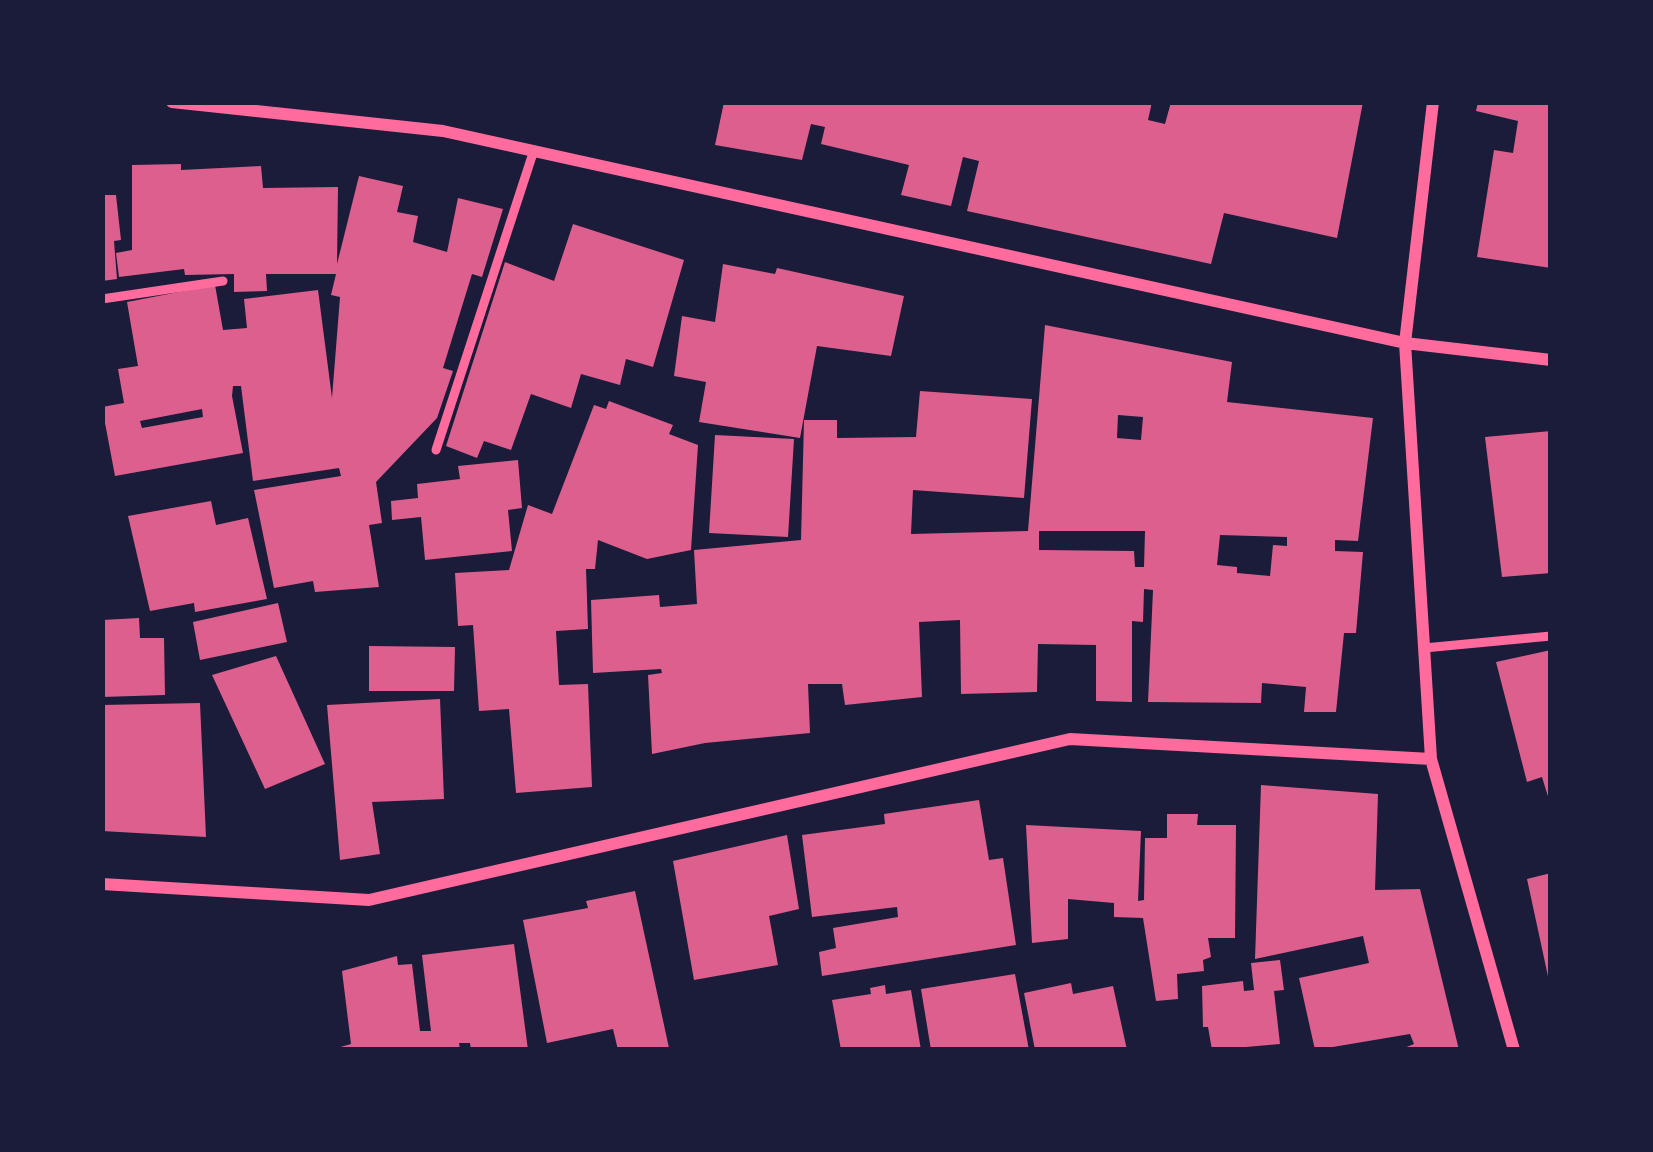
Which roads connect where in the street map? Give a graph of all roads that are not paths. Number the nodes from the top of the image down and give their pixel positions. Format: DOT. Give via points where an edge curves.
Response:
graph roads {
  1 [pos="172,102"];
  2 [pos="1433,102"];
  3 [pos="534,150"];
  4 [pos="223,281"];
  5 [pos="102,299"];
  6 [pos="1405,344"];
  7 [pos="1551,360"];
  8 [pos="436,450"];
  9 [pos="1551,636"];
  10 [pos="1424,648"];
  11 [pos="1431,759"];
  12 [pos="102,884"];
  13 [pos="1514,1050"];
  1 -- 3 [label="street" via="443,130"];
  2 -- 6 [label="street"];
  3 -- 6 [label="street"];
  3 -- 8 [label="lane"];
  4 -- 5 [label="lane"];
  6 -- 7 [label="street"];
  6 -- 10 [label="street"];
  9 -- 10 [label="lane"];
  10 -- 11 [label="street"];
  11 -- 12 [label="street" via="1070,739 369,900"];
  11 -- 13 [label="street"];
}
